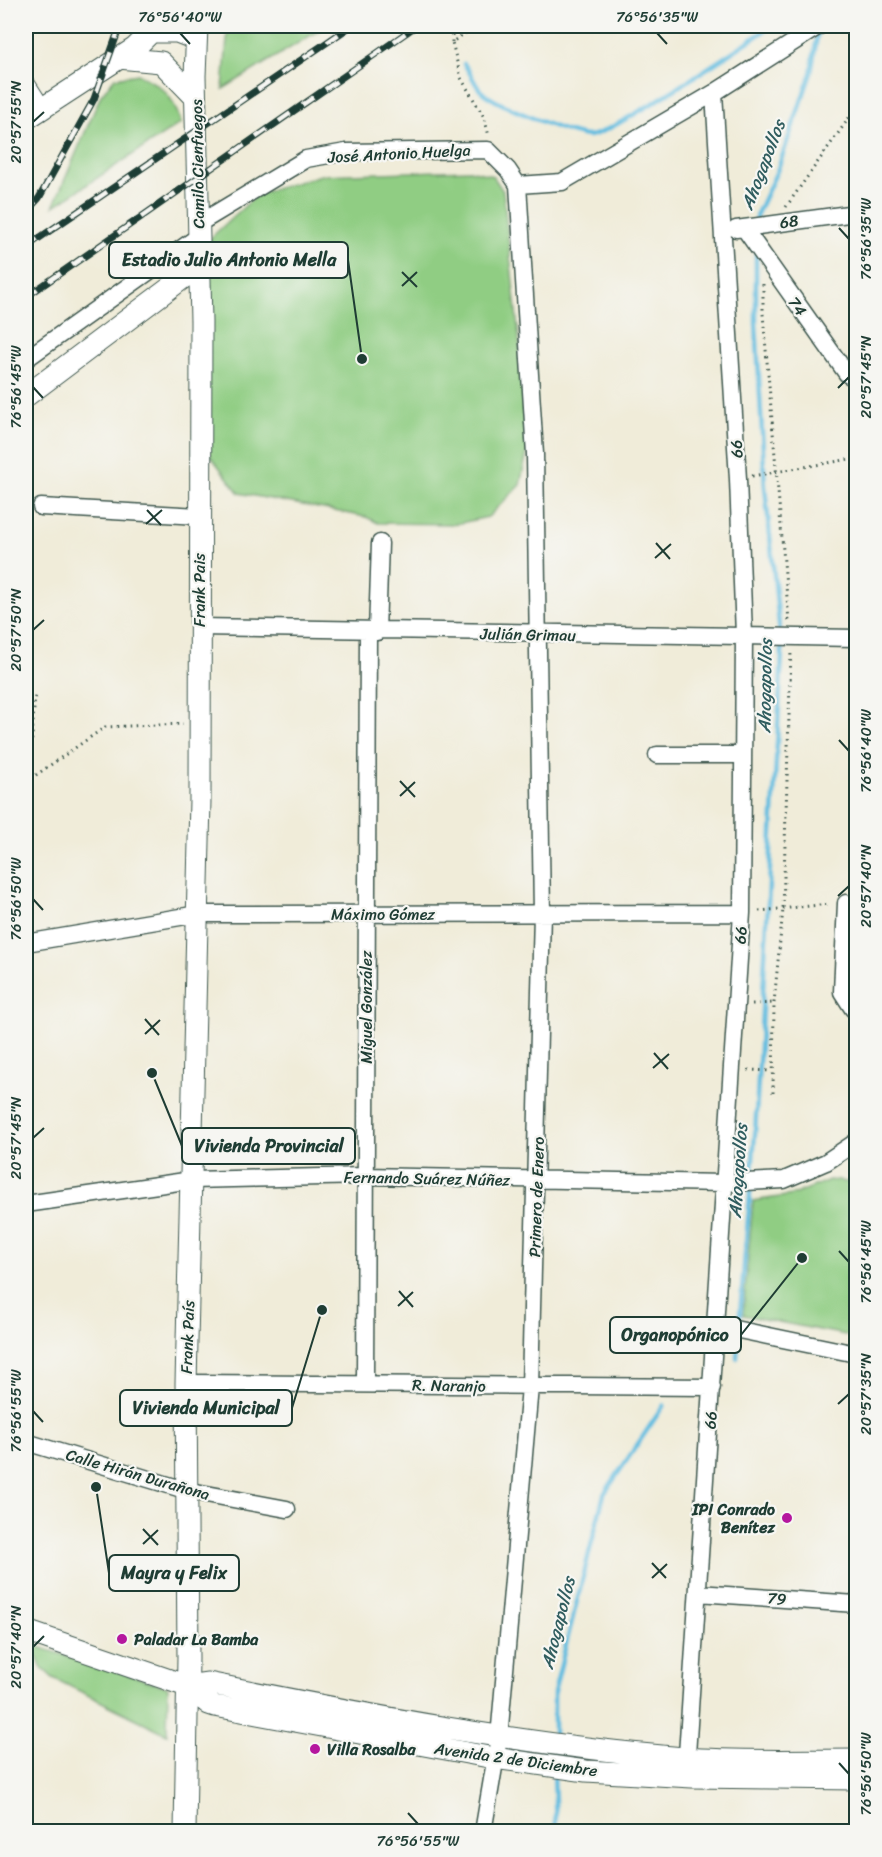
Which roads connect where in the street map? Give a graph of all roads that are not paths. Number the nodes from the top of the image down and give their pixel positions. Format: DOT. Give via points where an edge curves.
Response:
graph roads {
  1 [pos="815,28"];
  2 [pos="154,29"];
  3 [pos="196,32"];
  4 [pos="119,58"];
  5 [pos="26,87"];
  6 [pos="714,93"];
  7 [pos="195,97"];
  8 [pos="33,114"];
  9 [pos="518,185"];
  10 [pos="856,213"];
  11 [pos="744,228"];
  12 [pos="198,230"];
  13 [pos="722,231"];
  14 [pos="199,266"];
  15 [pos="142,278"];
  16 [pos="169,291"];
  17 [pos="201,321"];
  18 [pos="26,359"];
  19 [pos="856,379"];
  20 [pos="26,396"];
  21 [pos="41,507"];
  22 [pos="200,516"];
  23 [pos="380,543"];
  24 [pos="199,627"];
  25 [pos="373,632"];
  26 [pos="538,634"];
  27 [pos="744,635"];
  28 [pos="856,638"];
  29 [pos="657,755"];
  30 [pos="743,755"];
  31 [pos="846,903"];
  32 [pos="542,912"];
  33 [pos="747,912"];
  34 [pos="198,914"];
  35 [pos="367,914"];
  36 [pos="27,943"];
  37 [pos="856,1007"];
  38 [pos="856,1142"];
  39 [pos="365,1176"];
  40 [pos="192,1180"];
  41 [pos="537,1180"];
  42 [pos="724,1183"];
  43 [pos="26,1204"];
  44 [pos="715,1325"];
  45 [pos="856,1354"];
  46 [pos="186,1383"];
  47 [pos="365,1383"];
  48 [pos="530,1386"];
  49 [pos="712,1387"];
  50 [pos="26,1442"];
  51 [pos="185,1490"];
  52 [pos="287,1509"];
  53 [pos="698,1593"];
  54 [pos="856,1604"];
  55 [pos="26,1631"];
  56 [pos="188,1658"];
  57 [pos="208,1683"];
  58 [pos="187,1686"];
  59 [pos="209,1704"];
  60 [pos="187,1714"];
  61 [pos="505,1738"];
  62 [pos="500,1759"];
  63 [pos="856,1760"];
  64 [pos="687,1768"];
  65 [pos="856,1779"];
  66 [pos="185,1832"];
  67 [pos="483,1832"];
  1 -- 6 [label="street"];
  2 -- 3 [label="main road"];
  2 -- 4 [label="main road"];
  3 -- 7 [label="main road, Camilo Cienfuegos"];
  4 -- 7 [label="main road" via="161,62"];
  4 -- 8 [label="main road"];
  5 -- 8 [label="main road"];
  6 -- 9 [label="street" via="562,182"];
  6 -- 13 [label="street, 66"];
  7 -- 12 [label="main road, Camilo Cienfuegos"];
  9 -- 12 [label="street, José Antonio Huelga" via="488,150 346,152 306,159"];
  9 -- 26 [label="street, Primero de Enero" via="535,454"];
  10 -- 11 [label="street, 68"];
  11 -- 13 [label="street, 68"];
  11 -- 19 [label="street, 74" via="847,374"];
  12 -- 14 [label="main road, Camilo Cienfuegos"];
  12 -- 15 [label="street, José Antonio Huelga"];
  13 -- 27 [label="street, 66"];
  14 -- 16 [label="main road"];
  14 -- 17 [label="main road, Frank Pais"];
  15 -- 16 [label="street"];
  15 -- 18 [label="street, José Antonio Huelga"];
  16 -- 17 [label="main road" via="192,305"];
  16 -- 20 [label="main road"];
  17 -- 22 [label="main road, Frank Pais"];
  21 -- 22 [label="street"];
  22 -- 24 [label="main road, Frank Pais"];
  23 -- 25 [label="street, Miguel González"];
  24 -- 25 [label="street, Julián Grimau"];
  24 -- 34 [label="main road, Frank Pais"];
  25 -- 26 [label="street, Julián Grimau"];
  25 -- 35 [label="street, Miguel González"];
  26 -- 27 [label="street, Julián Grimau"];
  26 -- 32 [label="street, Primero de Enero"];
  27 -- 28 [label="street, Julián Grimau"];
  27 -- 30 [label="street, 66"];
  29 -- 30 [label="street"];
  30 -- 33 [label="street, 66"];
  31 -- 37 [label="street" via="842,992 853,1009"];
  32 -- 33 [label="street, Máximo Gómez"];
  32 -- 35 [label="street, Máximo Gómez"];
  32 -- 41 [label="street, Primero de Enero"];
  33 -- 42 [label="street, 66"];
  34 -- 35 [label="street, Máximo Gómez"];
  34 -- 36 [label="street, Máximo Gómez"];
  34 -- 40 [label="main road, Frank País"];
  35 -- 39 [label="street, Miguel González"];
  38 -- 42 [label="street, Fernando Suárez Núñez" via="825,1162 784,1180"];
  39 -- 40 [label="street, Fernando Suárez Núñez"];
  39 -- 41 [label="street, Fernando Suárez Núñez"];
  39 -- 47 [label="street, Miguel González"];
  40 -- 43 [label="street, Fernando Suárez Núñez"];
  40 -- 46 [label="main road, Frank País"];
  41 -- 42 [label="street, Fernando Suárez Núñez"];
  41 -- 48 [label="street, Primero de Enero"];
  42 -- 44 [label="street, 66"];
  44 -- 45 [label="street"];
  44 -- 49 [label="street, 66"];
  46 -- 47 [label="street, R. Naranjo"];
  46 -- 51 [label="main road, Frank País"];
  47 -- 48 [label="street, R. Naranjo"];
  48 -- 49 [label="street, R. Naranjo"];
  48 -- 61 [label="street, Primero de Enero"];
  49 -- 53 [label="street, 66"];
  50 -- 51 [label="street, Calle Hirán Durañona"];
  51 -- 52 [label="street, Calle Hirán Durañona"];
  51 -- 56 [label="main road, Frank País"];
  53 -- 54 [label="street, 79"];
  53 -- 64 [label="street, 66"];
  55 -- 58 [label="main road, Avenida 2 de Diciembre"];
  56 -- 57 [label="main road" via="195,1675"];
  56 -- 58 [label="main road, Frank País"];
  57 -- 58 [label="main road, Avenida 2 de Diciembre"];
  57 -- 61 [label="main road, Avenida 2 de Diciembre"];
  58 -- 59 [label="main road, Avenida 2 de Diciembre"];
  58 -- 60 [label="main road, Frank País"];
  59 -- 60 [label="main road"];
  59 -- 62 [label="main road, Avenida 2 de Diciembre"];
  60 -- 66 [label="main road, Frank País"];
  61 -- 62 [label="street, Primero de Enero"];
  61 -- 64 [label="main road, Avenida 2 de Diciembre"];
  62 -- 64 [label="main road, Avenida 2 de Diciembre" via="586,1771"];
  62 -- 67 [label="street, Primero de Enero"];
  63 -- 64 [label="main road, Avenida 2 de Diciembre"];
  64 -- 65 [label="main road, Avenida 2 de Diciembre"];
}
